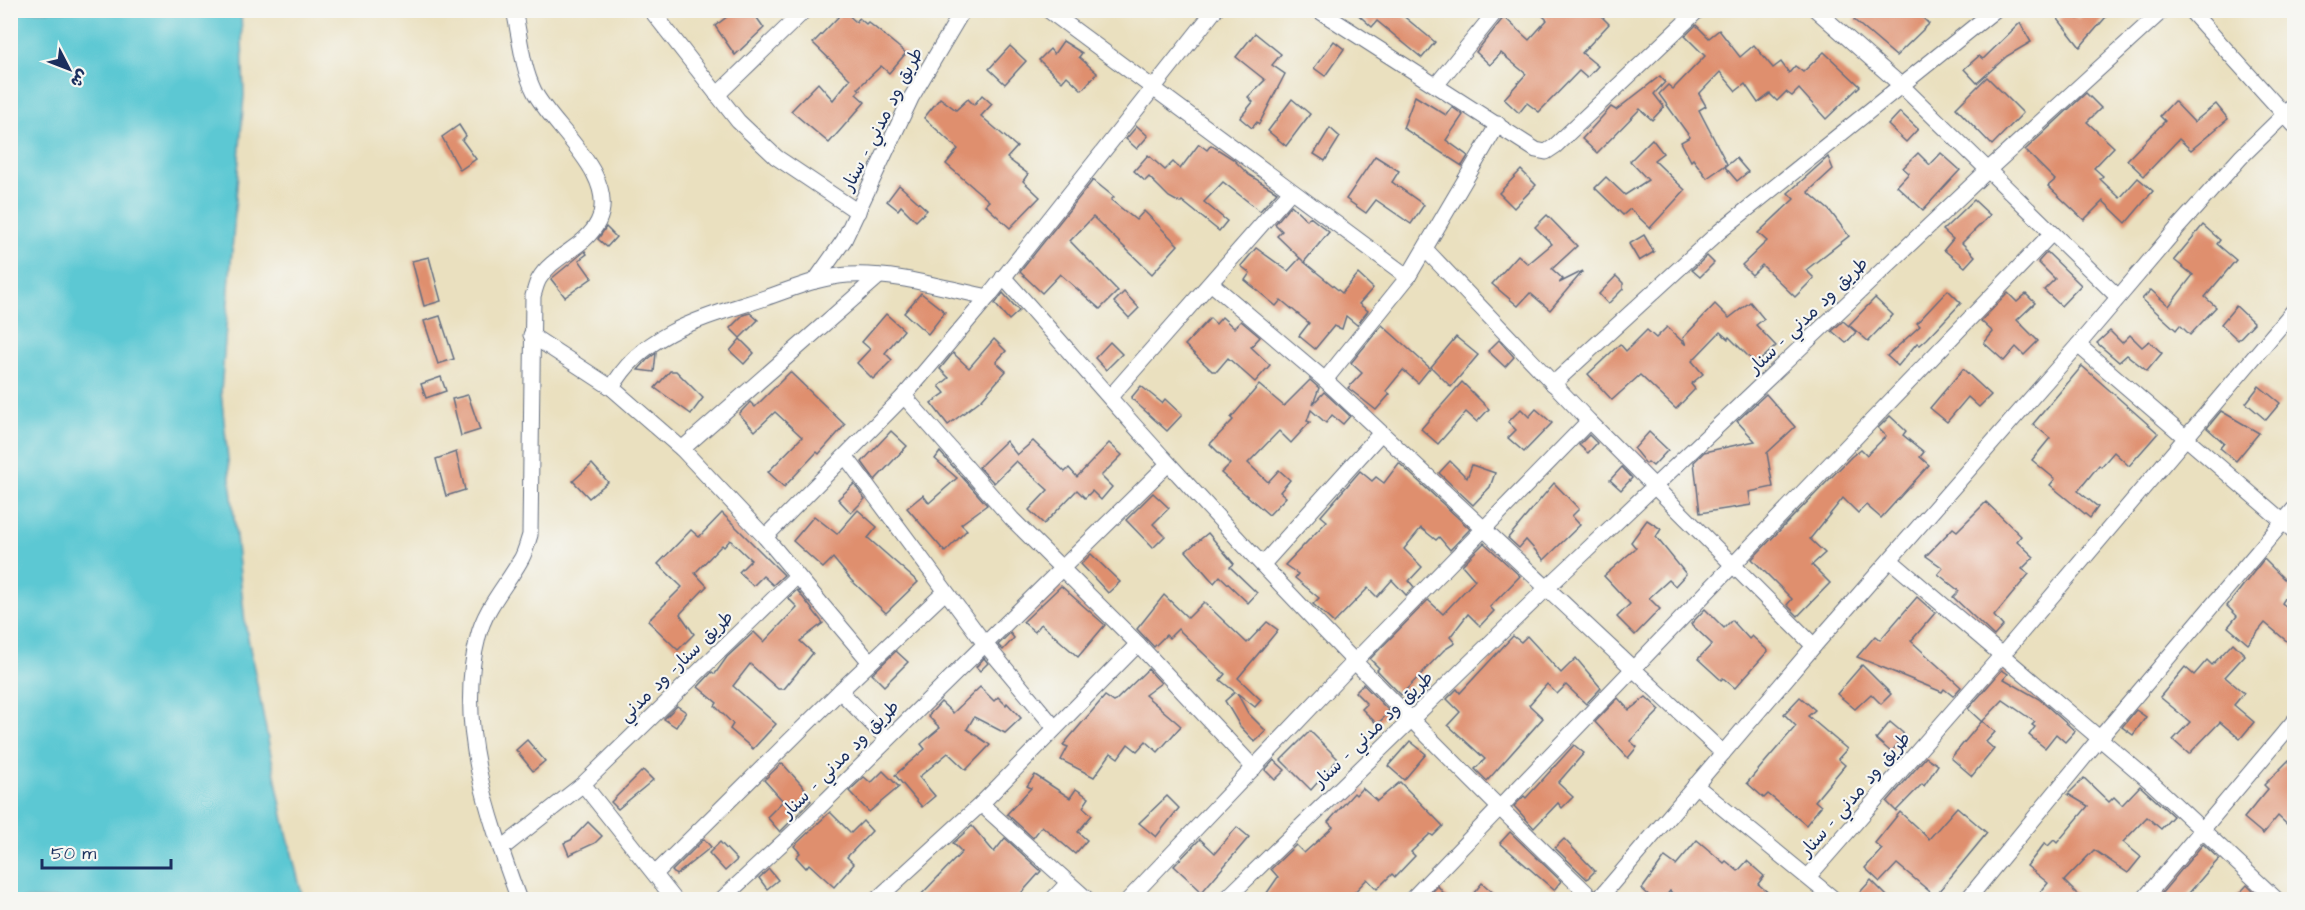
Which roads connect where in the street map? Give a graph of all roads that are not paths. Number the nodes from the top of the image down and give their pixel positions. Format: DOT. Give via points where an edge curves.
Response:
graph roads {
  1 [pos="514,10"];
  2 [pos="651,10"];
  3 [pos="805,10"];
  4 [pos="963,10"];
  5 [pos="1048,10"];
  6 [pos="1215,10"];
  7 [pos="1497,10"];
  8 [pos="1698,10"];
  9 [pos="1816,10"];
  10 [pos="1995,10"];
  11 [pos="2163,10"];
  12 [pos="2190,10"];
  13 [pos="1324,12"];
  14 [pos="1437,84"];
  15 [pos="1903,87"];
  16 [pos="1153,91"];
  17 [pos="717,95"];
  18 [pos="2289,110"];
  19 [pos="1498,124"];
  20 [pos="2295,125"];
  21 [pos="1988,170"];
  22 [pos="1291,191"];
  23 [pos="858,212"];
  24 [pos="2052,233"];
  25 [pos="1426,250"];
  26 [pos="879,276"];
  27 [pos="1003,277"];
  28 [pos="1408,277"];
  29 [pos="815,281"];
  30 [pos="1212,284"];
  31 [pos="988,297"];
  32 [pos="2118,297"];
  33 [pos="2295,310"];
  34 [pos="531,335"];
  35 [pos="2078,345"];
  36 [pos="1325,381"];
  37 [pos="1553,384"];
  38 [pos="612,388"];
  39 [pos="904,396"];
  40 [pos="1110,397"];
  41 [pos="1589,421"];
  42 [pos="1380,434"];
  43 [pos="2187,437"];
  44 [pos="682,449"];
  45 [pos="846,457"];
  46 [pos="1168,464"];
  47 [pos="1656,488"];
  48 [pos="2295,509"];
  49 [pos="2289,527"];
  50 [pos="1484,528"];
  51 [pos="765,537"];
  52 [pos="1890,560"];
  53 [pos="1263,564"];
  54 [pos="1733,564"];
  55 [pos="1060,569"];
  56 [pos="796,576"];
  57 [pos="1548,587"];
  58 [pos="945,592"];
  59 [pos="985,644"];
  60 [pos="1138,644"];
  61 [pos="1814,645"];
  62 [pos="2002,655"];
  63 [pos="1355,661"];
  64 [pos="870,662"];
  65 [pos="1633,668"];
  66 [pos="840,691"];
  67 [pos="1411,720"];
  68 [pos="2295,721"];
  69 [pos="1055,728"];
  70 [pos="2100,738"];
  71 [pos="887,739"];
  72 [pos="1723,753"];
  73 [pos="1254,768"];
  74 [pos="583,784"];
  75 [pos="1695,785"];
  76 [pos="981,804"];
  77 [pos="1498,807"];
  78 [pos="2204,830"];
  79 [pos="501,849"];
  80 [pos="655,874"];
  81 [pos="1808,877"];
  82 [pos="1068,883"];
  83 [pos="519,900"];
  84 [pos="675,900"];
  85 [pos="721,900"];
  86 [pos="876,900"];
  87 [pos="1052,900"];
  88 [pos="1088,900"];
  89 [pos="1128,900"];
  90 [pos="1225,900"];
  91 [pos="1411,900"];
  92 [pos="1596,900"];
  93 [pos="1835,900"];
  94 [pos="1967,900"];
  95 [pos="2143,900"];
  96 [pos="2277,900"];
  1 -- 34 [label="street" via="527,77 579,149 602,198 599,220 586,239 539,278 533,296"];
  2 -- 17 [label="street, طريق ود مدني - سنار"];
  3 -- 17 [label="street"];
  4 -- 23 [label="street, طريق ود مدني - سنار" via="911,98"];
  5 -- 16 [label="street"];
  6 -- 16 [label="street"];
  7 -- 14 [label="street"];
  8 -- 19 [label="street" via="1546,152 1536,150"];
  9 -- 15 [label="street"];
  10 -- 15 [label="street"];
  11 -- 21 [label="street, طريق ود مدني - سنار"];
  12 -- 18 [label="street"];
  13 -- 14 [label="street"];
  14 -- 19 [label="street"];
  15 -- 21 [label="street"];
  15 -- 37 [label="street" via="1720,231"];
  16 -- 22 [label="street"];
  16 -- 27 [label="street"];
  17 -- 23 [label="street, طريق ود مدني - سنار" via="777,157"];
  18 -- 20 [label="street"];
  18 -- 32 [label="street" via="2234,164"];
  19 -- 25 [label="street"];
  21 -- 24 [label="street"];
  21 -- 47 [label="street, طريق ود مدني - سنار"];
  22 -- 28 [label="street"];
  22 -- 30 [label="street"];
  23 -- 29 [label="street"];
  24 -- 32 [label="street"];
  24 -- 54 [label="street"];
  25 -- 28 [label="street"];
  25 -- 37 [label="street"];
  26 -- 29 [label="street" via="847,275"];
  26 -- 31 [label="street"];
  26 -- 44 [label="street"];
  27 -- 31 [label="street"];
  27 -- 40 [label="street"];
  28 -- 36 [label="street"];
  29 -- 38 [label="street" via="697,320 663,336 623,369"];
  30 -- 36 [label="street"];
  30 -- 40 [label="street"];
  31 -- 39 [label="street"];
  32 -- 35 [label="street"];
  33 -- 43 [label="street, طريق ود مدني - سنار"];
  34 -- 38 [label="street"];
  34 -- 79 [label="street" via="530,535 522,559 490,607 478,636 469,701 473,740"];
  35 -- 43 [label="street"];
  35 -- 52 [label="street"];
  36 -- 42 [label="street"];
  37 -- 41 [label="street"];
  38 -- 44 [label="street"];
  39 -- 45 [label="street"];
  39 -- 55 [label="street"];
  40 -- 46 [label="street"];
  41 -- 47 [label="street"];
  41 -- 50 [label="street"];
  42 -- 50 [label="street"];
  42 -- 53 [label="street"];
  43 -- 49 [label="street"];
  43 -- 62 [label="street, طريق ود مدني - سنار"];
  44 -- 51 [label="street"];
  45 -- 51 [label="street"];
  45 -- 58 [label="street"];
  46 -- 53 [label="street"];
  46 -- 55 [label="street, طريق ود مدني - سنار"];
  47 -- 54 [label="street"];
  47 -- 57 [label="street, طريق ود مدني - سنار"];
  48 -- 49 [label="street"];
  49 -- 70 [label="street"];
  50 -- 57 [label="street"];
  50 -- 63 [label="street"];
  51 -- 56 [label="street"];
  52 -- 61 [label="street"];
  52 -- 62 [label="street"];
  53 -- 63 [label="street"];
  54 -- 61 [label="street"];
  54 -- 65 [label="street"];
  55 -- 59 [label="street, طريق ود مدني - سنار"];
  55 -- 60 [label="street"];
  56 -- 64 [label="street"];
  56 -- 74 [label="street, طريق سنار- ود مدني"];
  57 -- 65 [label="street"];
  57 -- 67 [label="street, طريق ود مدني - سنار"];
  58 -- 59 [label="street"];
  58 -- 64 [label="street"];
  59 -- 69 [label="street"];
  59 -- 71 [label="street, طريق ود مدني - سنار"];
  60 -- 69 [label="street"];
  60 -- 73 [label="street"];
  61 -- 72 [label="street"];
  62 -- 70 [label="street"];
  62 -- 81 [label="street, طريق ود مدني - سنار"];
  63 -- 67 [label="street"];
  63 -- 73 [label="street"];
  64 -- 66 [label="street"];
  65 -- 72 [label="street"];
  65 -- 77 [label="street"];
  66 -- 71 [label="street"];
  66 -- 80 [label="street"];
  67 -- 77 [label="street"];
  67 -- 90 [label="street, طريق ود مدني - سنار"];
  68 -- 78 [label="street"];
  69 -- 76 [label="street"];
  70 -- 78 [label="street"];
  70 -- 94 [label="street"];
  71 -- 85 [label="street, طريق ود مدني - سنار"];
  72 -- 75 [label="street"];
  73 -- 89 [label="street"];
  74 -- 79 [label="street, طريق سنار- ود مدني"];
  74 -- 80 [label="street"];
  75 -- 81 [label="street, طريق ود مدني - سنار"];
  75 -- 92 [label="street"];
  76 -- 82 [label="street"];
  76 -- 86 [label="street"];
  77 -- 91 [label="street"];
  77 -- 92 [label="street"];
  78 -- 95 [label="street"];
  78 -- 96 [label="street"];
  79 -- 83 [label="street"];
  80 -- 84 [label="street"];
  81 -- 93 [label="street, طريق ود مدني - سنار"];
  82 -- 87 [label="street"];
  82 -- 88 [label="street"];
}
